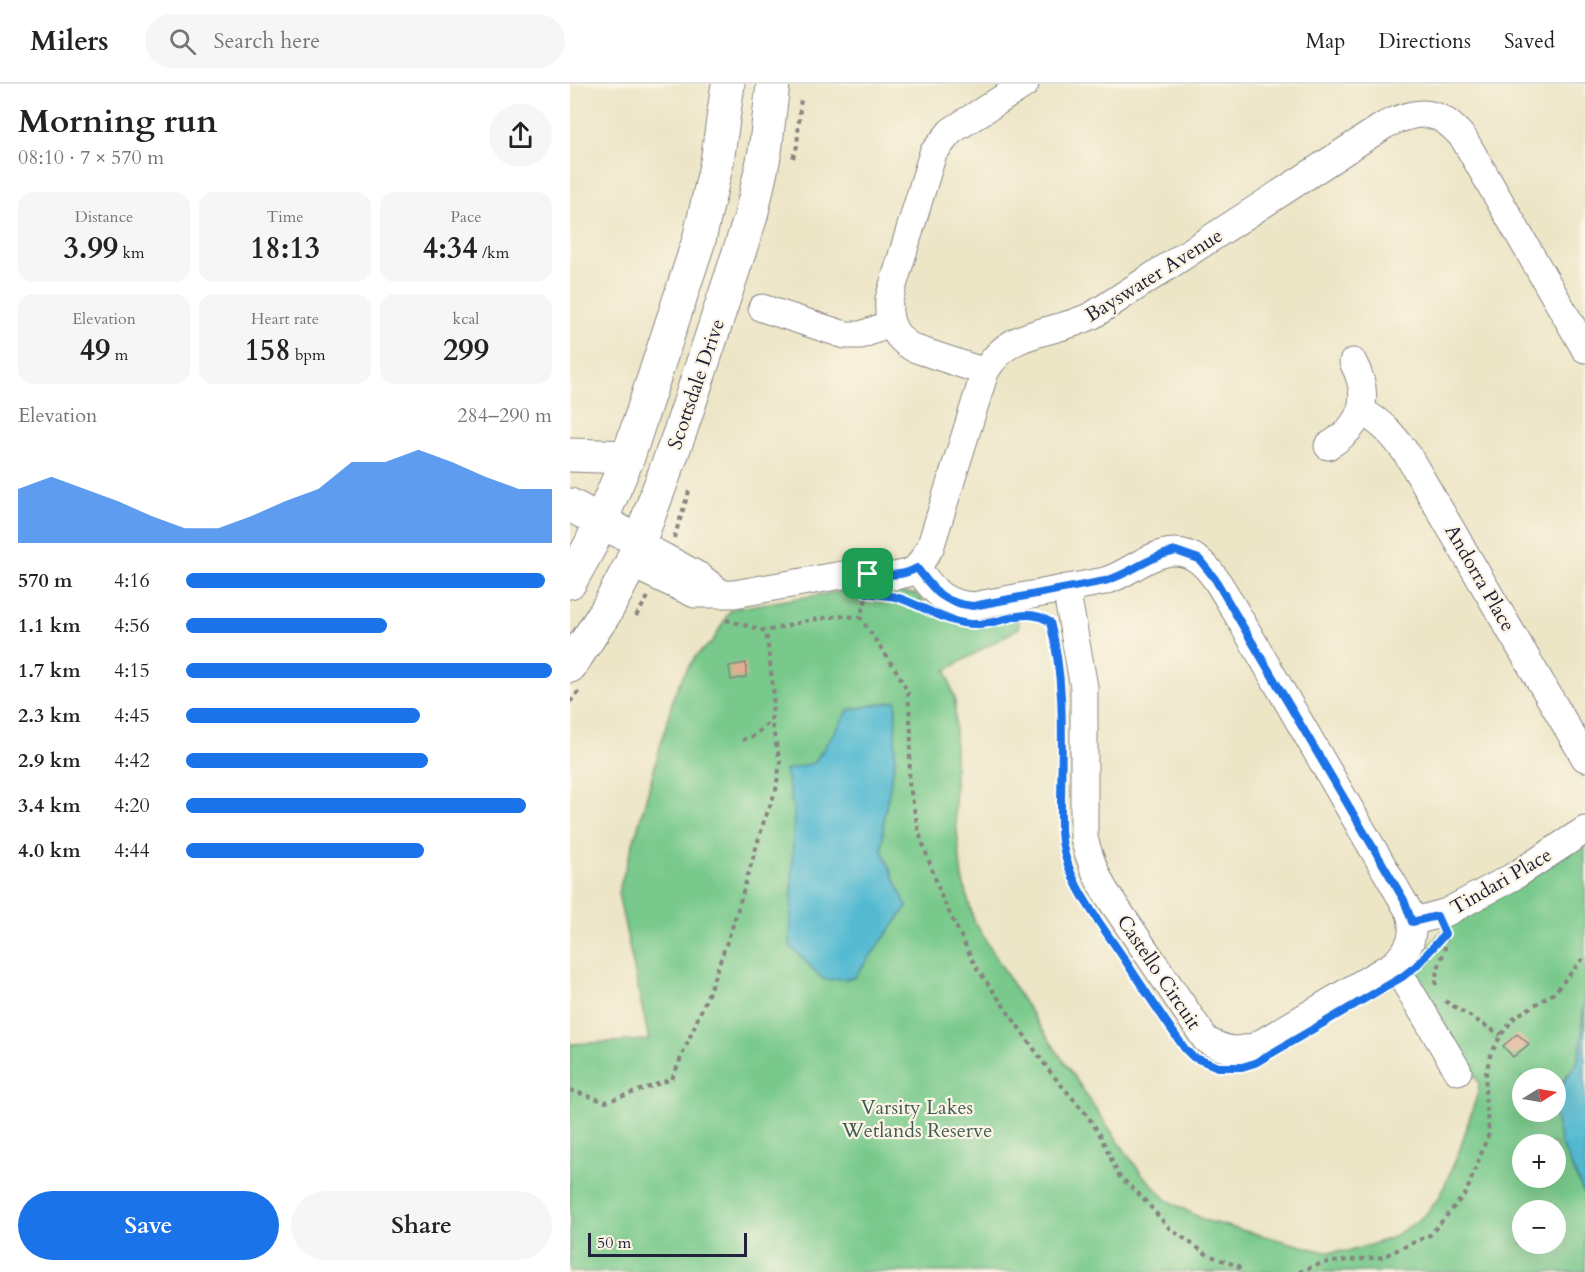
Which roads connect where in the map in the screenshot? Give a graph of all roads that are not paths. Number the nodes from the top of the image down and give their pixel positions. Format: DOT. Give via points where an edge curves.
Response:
graph roads {
  1 [pos="728,84"];
  2 [pos="773,84"];
  3 [pos="1025,84"];
  4 [pos="762,308"];
  5 [pos="890,324"];
  6 [pos="1585,349"];
  7 [pos="1353,362"];
  8 [pos="985,372"];
  9 [pos="1361,411"];
  10 [pos="1328,446"];
  11 [pos="570,455"];
  12 [pos="628,457"];
  13 [pos="570,505"];
  14 [pos="588,532"];
  15 [pos="635,554"];
  16 [pos="917,568"];
  17 [pos="570,582"];
  18 [pos="1066,588"];
  19 [pos="570,666"];
  20 [pos="1585,758"];
  21 [pos="1585,830"];
  22 [pos="1438,928"];
  23 [pos="1394,964"];
  24 [pos="1458,1071"];
  1 -- 12 [label="main road, Scottsdale Drive" via="717,162 699,240"];
  2 -- 15 [label="main road, Scottsdale Drive" via="765,152 751,216"];
  3 -- 5 [label="street" via="951,132 933,153 889,300"];
  4 -- 5 [label="street" via="845,335 867,333"];
  5 -- 8 [label="street" via="903,343"];
  6 -- 8 [label="street, Bayswater Avenue" via="1464,139 1443,119 1419,113 1385,125 1093,315 1011,342"];
  7 -- 9 [label="street" via="1361,378"];
  8 -- 16 [label="street, Bayswater Avenue" via="930,548"];
  9 -- 10 [label="street" via="1341,438"];
  9 -- 20 [label="street, Andorra Place" via="1393,434 1407,454"];
  11 -- 12 [label="main road"];
  12 -- 14 [label="main road, Scottsdale Drive"];
  13 -- 14 [label="main road"];
  14 -- 15 [label="main road"];
  14 -- 17 [label="main road, Scottsdale Drive"];
  15 -- 16 [label="street" via="694,594 720,606 748,592 842,575 895,576"];
  15 -- 19 [label="main road, Scottsdale Drive" via="605,613"];
  16 -- 18 [label="street" via="942,598 963,605"];
  18 -- 22 [label="street" via="1119,577 1160,554 1176,551 1199,559 1237,614 1404,900"];
  18 -- 23 [label="street, Castello Circuit" via="1084,687 1083,819 1089,857 1105,891 1206,1040 1231,1051 1244,1051"];
  21 -- 22 [label="street, Tindari Place"];
  22 -- 23 [label="street, Castello Circuit" via="1413,936 1409,948"];
  23 -- 24 [label="street"];
}
